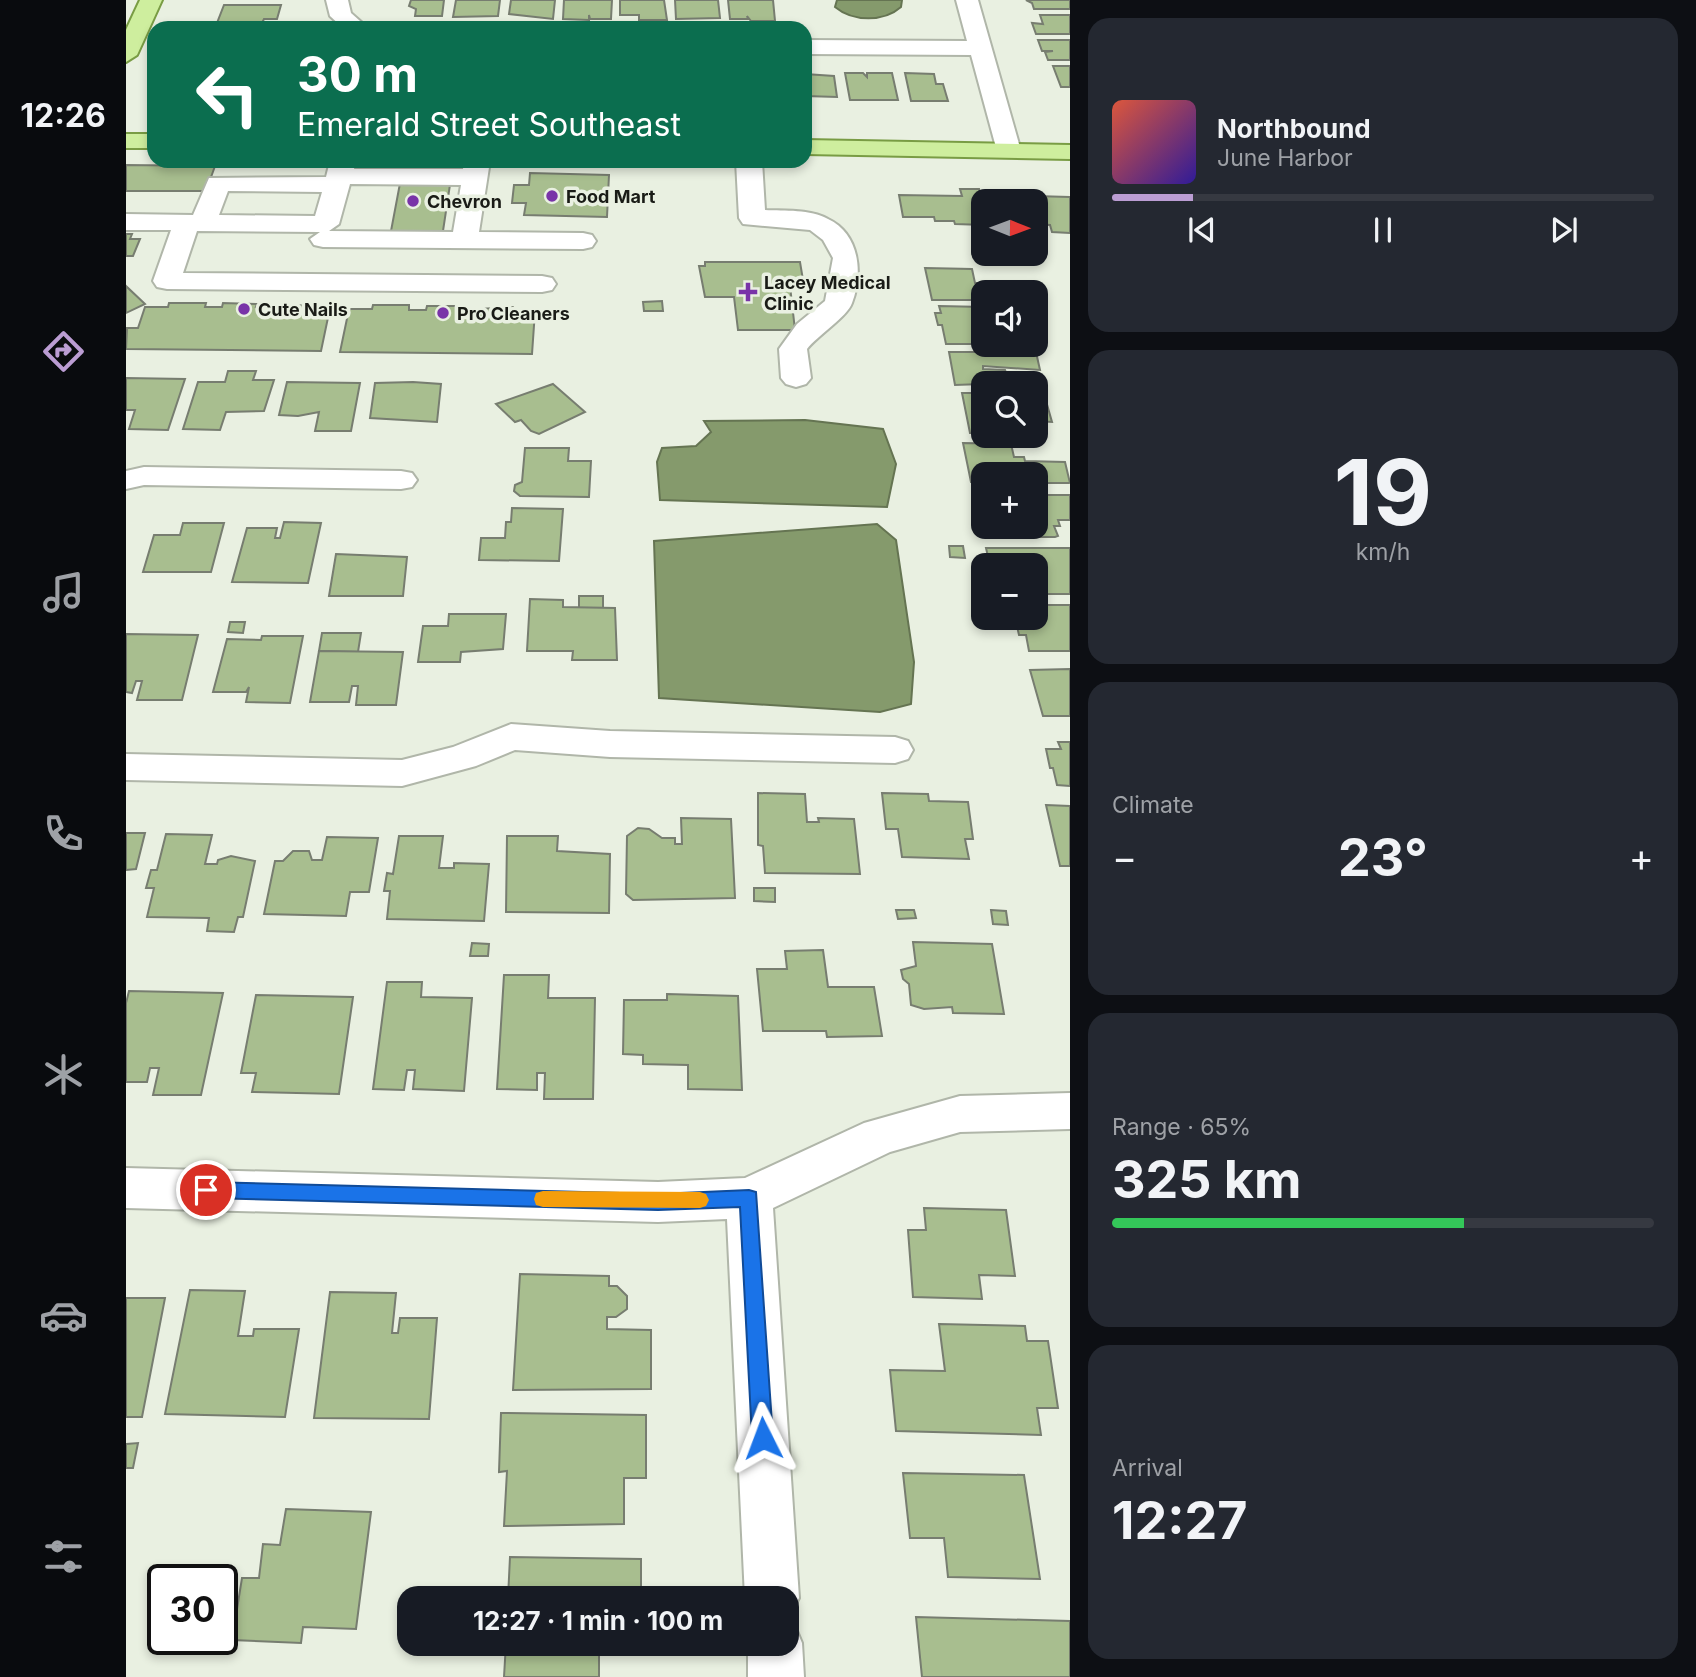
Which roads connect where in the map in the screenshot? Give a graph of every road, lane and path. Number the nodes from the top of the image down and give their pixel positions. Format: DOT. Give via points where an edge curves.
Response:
graph roads {
  1 [pos="151,0"];
  2 [pos="337,0"];
  3 [pos="967,0"];
  4 [pos="348,21"];
  5 [pos="812,47"];
  6 [pos="980,48"];
  7 [pos="126,55"];
  8 [pos="126,141"];
  9 [pos="147,141"];
  10 [pos="812,147"];
  11 [pos="1009,151"];
  12 [pos="1069,152"];
  13 [pos="749,168"];
  14 [pos="475,169"];
  15 [pos="339,174"];
  16 [pos="126,222"];
  17 [pos="195,223"];
  18 [pos="324,232"];
  19 [pos="474,240"];
  20 [pos="583,241"];
  21 [pos="313,282"];
  22 [pos="480,283"];
  23 [pos="542,284"];
  24 [pos="796,378"];
  25 [pos="401,480"];
  26 [pos="126,481"];
  27 [pos="895,750"];
  28 [pos="126,767"];
  29 [pos="1069,1111"];
  30 [pos="126,1188"];
  31 [pos="749,1198"];
  32 [pos="771,1586"];
  33 [pos="775,1656"];
  34 [pos="776,1677"];
  1 -- 7 [label="main road"];
  2 -- 4 [label="street" via="341,16"];
  3 -- 6 [label="street"];
  5 -- 6 [label="street"];
  6 -- 11 [label="street"];
  8 -- 9 [label="main road"];
  10 -- 11 [label="main road"];
  11 -- 12 [label="main road"];
  13 -- 24 [label="street" via="752,218 819,224 834,236 846,258 838,304 807,330 793,349"];
  14 -- 15 [label="street"];
  14 -- 19 [label="street"];
  15 -- 17 [label="street" via="218,183"];
  15 -- 18 [label="street"];
  16 -- 17 [label="street"];
  17 -- 18 [label="street"];
  17 -- 21 [label="street" via="167,281"];
  18 -- 19 [label="street"];
  18 -- 21 [label="street"];
  19 -- 20 [label="street"];
  19 -- 22 [label="street"];
  21 -- 22 [label="street"];
  22 -- 23 [label="street"];
  25 -- 26 [label="street" via="144,476"];
  27 -- 28 [label="street" via="610,744 511,737 463,757 402,773"];
  29 -- 31 [label="street" via="960,1114 880,1136"];
  30 -- 31 [label="street" via="658,1202"];
  31 -- 32 [label="street"];
  33 -- 34 [label="street"];
}
